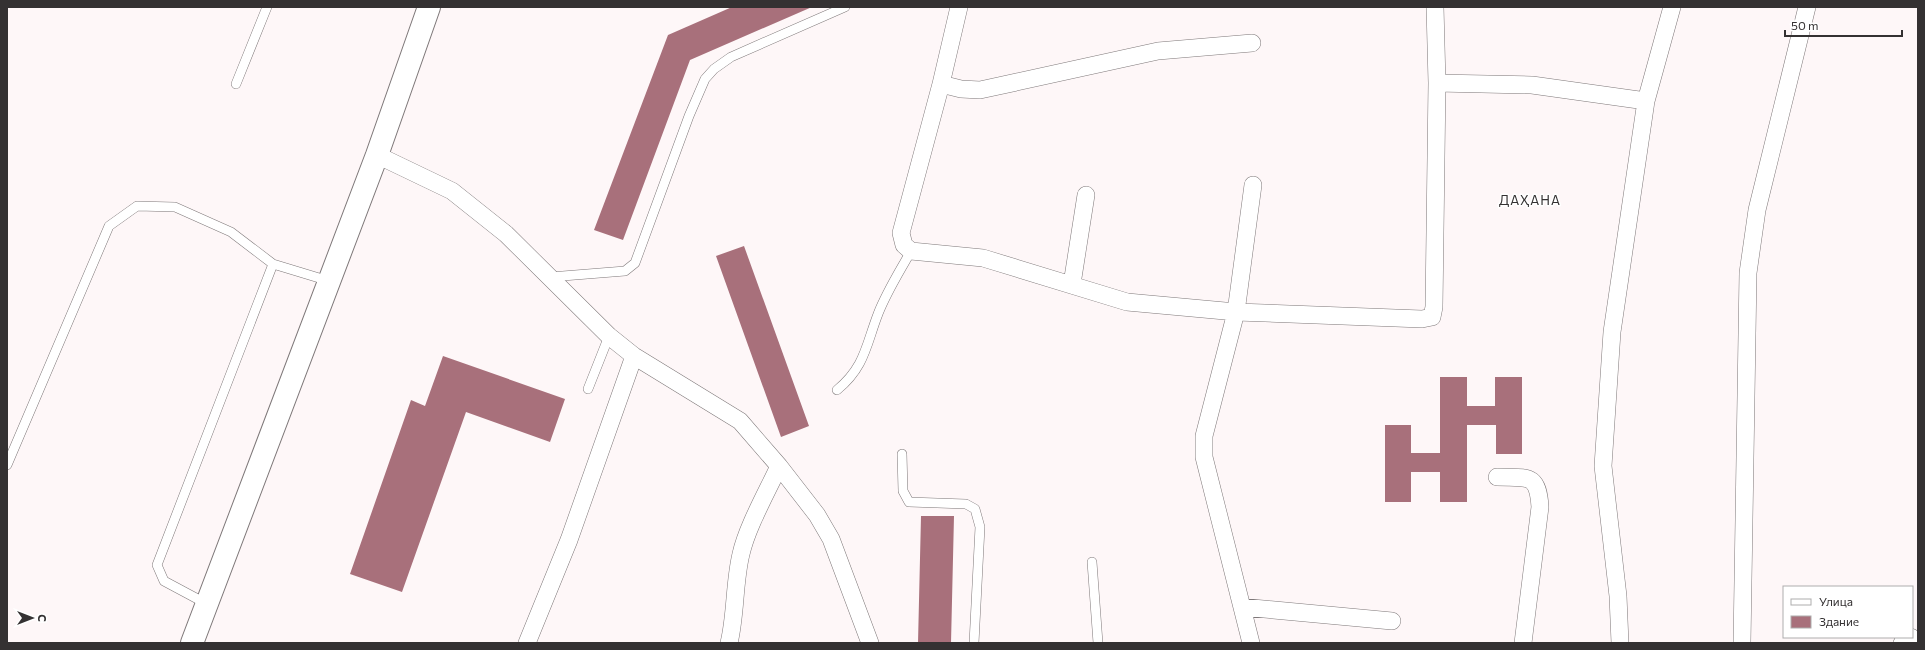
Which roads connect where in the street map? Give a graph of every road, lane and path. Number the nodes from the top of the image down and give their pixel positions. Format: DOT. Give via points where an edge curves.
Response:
graph roads {
  1 [pos="267,7"];
  2 [pos="430,7"];
  3 [pos="845,7"];
  4 [pos="959,7"];
  5 [pos="1435,7"];
  6 [pos="1672,7"];
  7 [pos="1807,7"];
  8 [pos="1252,43"];
  9 [pos="1437,83"];
  10 [pos="236,84"];
  11 [pos="941,84"];
  12 [pos="1646,101"];
  13 [pos="377,155"];
  14 [pos="1253,185"];
  15 [pos="1086,196"];
  16 [pos="911,251"];
  17 [pos="273,264"];
  18 [pos="550,277"];
  19 [pos="329,281"];
  20 [pos="1072,284"];
  21 [pos="1236,312"];
  22 [pos="609,336"];
  23 [pos="634,356"];
  24 [pos="588,388"];
  25 [pos="837,390"];
  26 [pos="902,454"];
  27 [pos="7,465"];
  28 [pos="779,466"];
  29 [pos="1497,477"];
  30 [pos="1092,562"];
  31 [pos="207,604"];
  32 [pos="1242,607"];
  33 [pos="1392,621"];
  34 [pos="192,643"];
  35 [pos="527,643"];
  36 [pos="729,643"];
  37 [pos="870,643"];
  38 [pos="974,643"];
  39 [pos="1098,643"];
  40 [pos="1251,643"];
  41 [pos="1523,643"];
  42 [pos="1620,643"];
  43 [pos="1742,643"];
  1 -- 10 [label="lane"];
  2 -- 13 [label="main road"];
  3 -- 18 [label="lane" via="731,57 705,79 635,263 625,271"];
  4 -- 11 [label="street"];
  5 -- 9 [label="street"];
  6 -- 12 [label="street"];
  7 -- 43 [label="street" via="1757,210 1748,274"];
  8 -- 11 [label="street" via="1158,51 980,90"];
  9 -- 12 [label="street" via="1532,85"];
  9 -- 21 [label="street" via="1432,317 1422,319"];
  11 -- 16 [label="street" via="901,232 904,245"];
  12 -- 42 [label="street" via="1612,332 1603,466 1618,596"];
  13 -- 18 [label="street" via="452,191 506,234"];
  13 -- 19 [label="main road"];
  14 -- 21 [label="street"];
  15 -- 20 [label="street"];
  16 -- 20 [label="street" via="983,258"];
  16 -- 25 [label="lane" via="889,290 860,366 850,380"];
  17 -- 19 [label="lane"];
  17 -- 27 [label="lane" via="231,232 174,208 137,206 109,226"];
  17 -- 31 [label="lane" via="157,565 164,581"];
  18 -- 22 [label="street"];
  19 -- 31 [label="main road"];
  20 -- 21 [label="street" via="1127,302"];
  21 -- 32 [label="street" via="1204,436 1204,457"];
  22 -- 23 [label="street"];
  22 -- 24 [label="lane"];
  23 -- 28 [label="street" via="740,422"];
  23 -- 35 [label="street" via="569,540"];
  26 -- 38 [label="lane" via="903,490 909,502 966,504 975,509 980,527"];
  28 -- 36 [label="street" via="741,553"];
  28 -- 37 [label="street" via="817,515 831,539"];
  29 -- 41 [label="street" via="1525,478 1534,482 1539,490 1540,507"];
  30 -- 39 [label="lane"];
  31 -- 34 [label="main road"];
  32 -- 33 [label="street"];
  32 -- 40 [label="street"];
}
